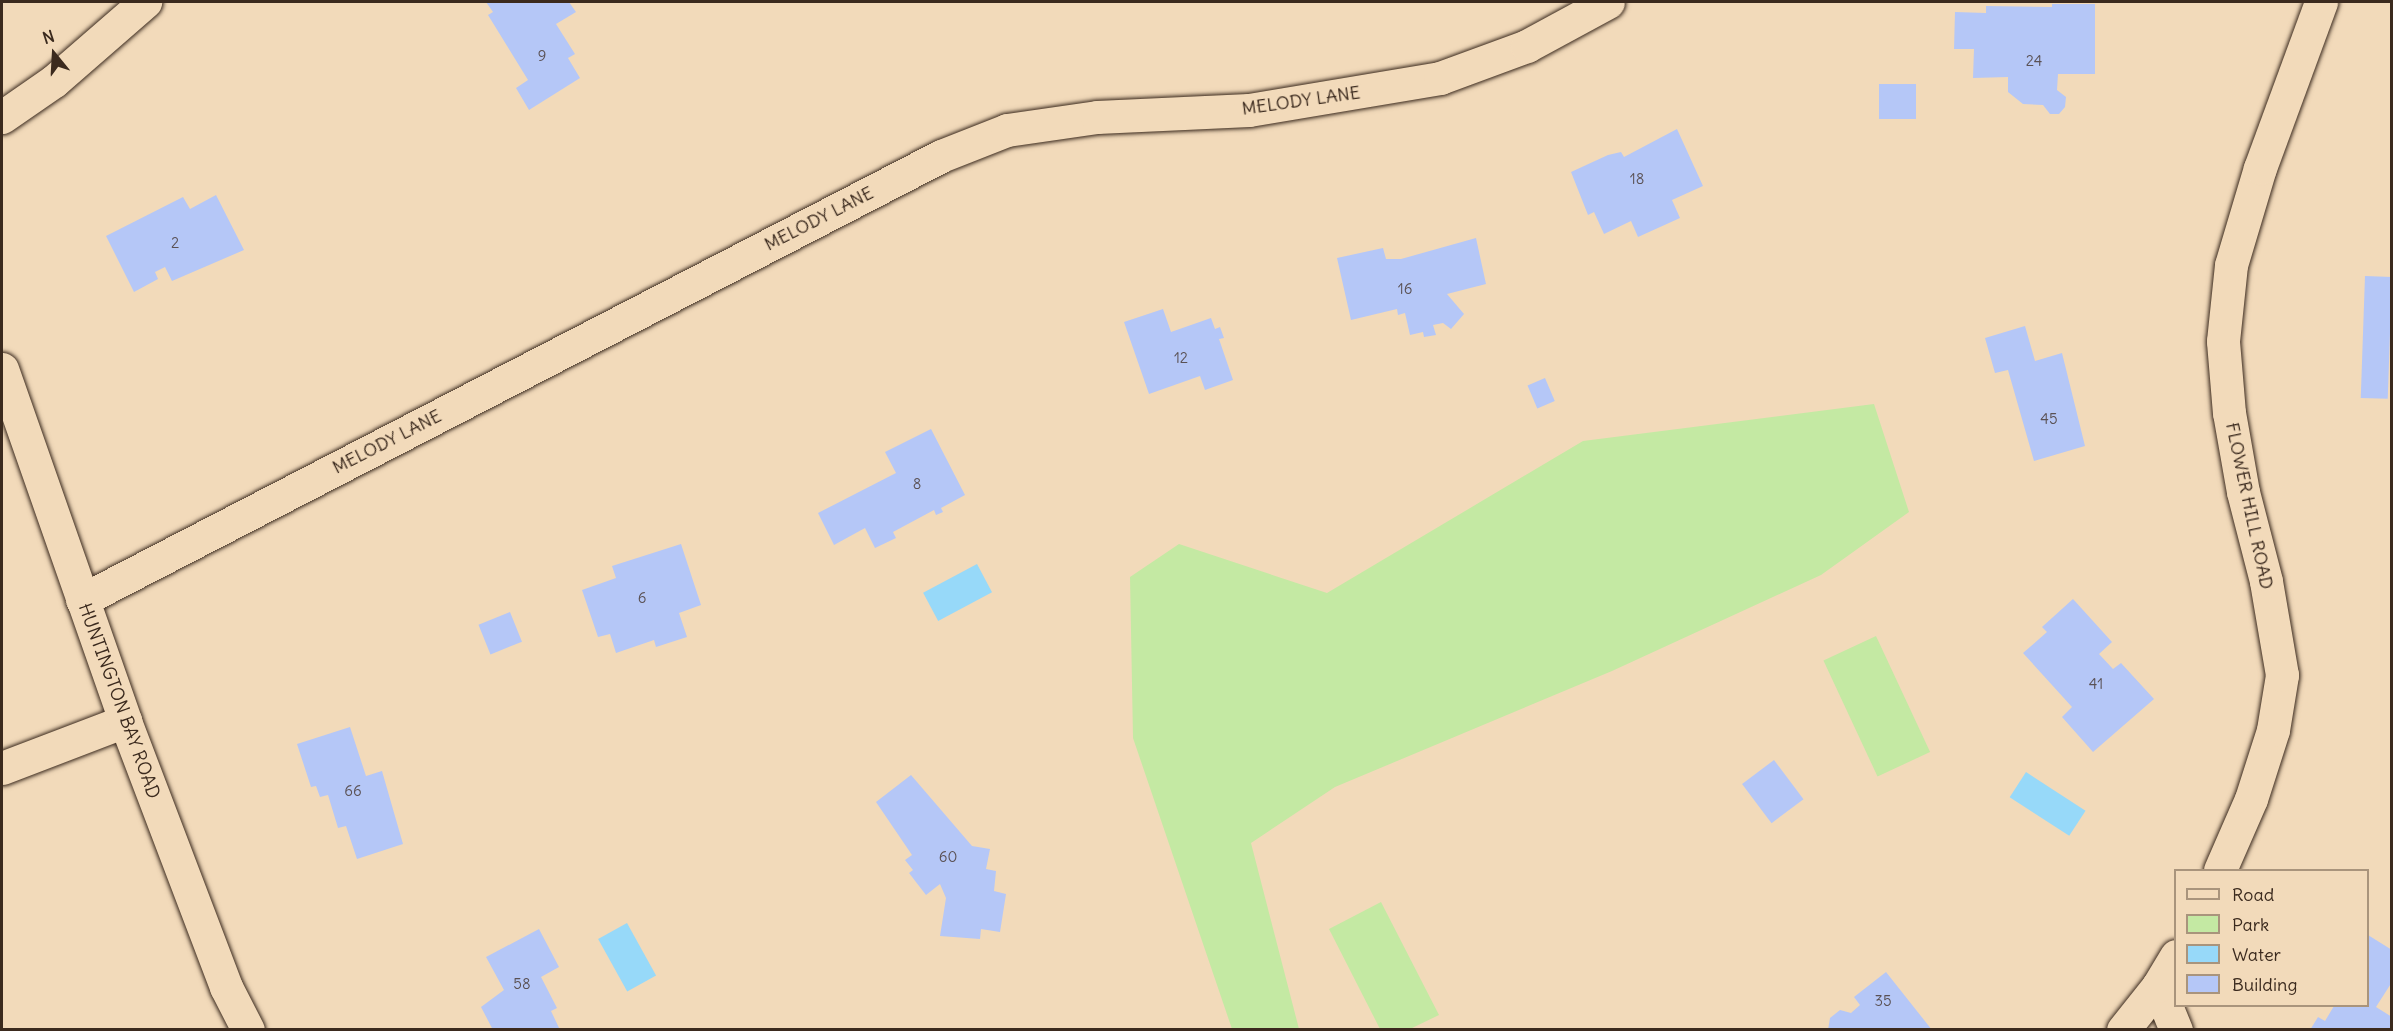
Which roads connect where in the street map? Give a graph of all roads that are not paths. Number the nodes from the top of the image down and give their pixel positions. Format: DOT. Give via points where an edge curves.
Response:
graph roads {
  1 [pos="145,2"];
  2 [pos="1608,2"];
  3 [pos="2321,2"];
  4 [pos="2,117"];
  5 [pos="2,369"];
  6 [pos="82,600"];
  7 [pos="125,721"];
  8 [pos="2,768"];
  9 [pos="2220,869"];
  10 [pos="2174,958"];
  11 [pos="2158,986"];
  12 [pos="248,1029"];
  13 [pos="2123,1029"];
  14 [pos="2176,1029"];
  1 -- 4 [label="street" via="54,81"];
  2 -- 6 [label="street, MELODY LANE" via="1527,46 1440,78 1250,110 1097,117 1007,129 940,156"];
  3 -- 9 [label="street, FLOWER HILL ROAD" via="2260,168 2231,265 2223,341 2229,413 2282,675 2273,730 2251,800"];
  5 -- 6 [label="street, HUNTINGTON BAY ROAD"];
  6 -- 7 [label="street, HUNTINGTON BAY ROAD"];
  7 -- 8 [label="street"];
  7 -- 12 [label="street, HUNTINGTON BAY ROAD" via="226,987"];
  10 -- 11 [label="street"];
  11 -- 13 [label="street"];
  11 -- 14 [label="street"];
}
